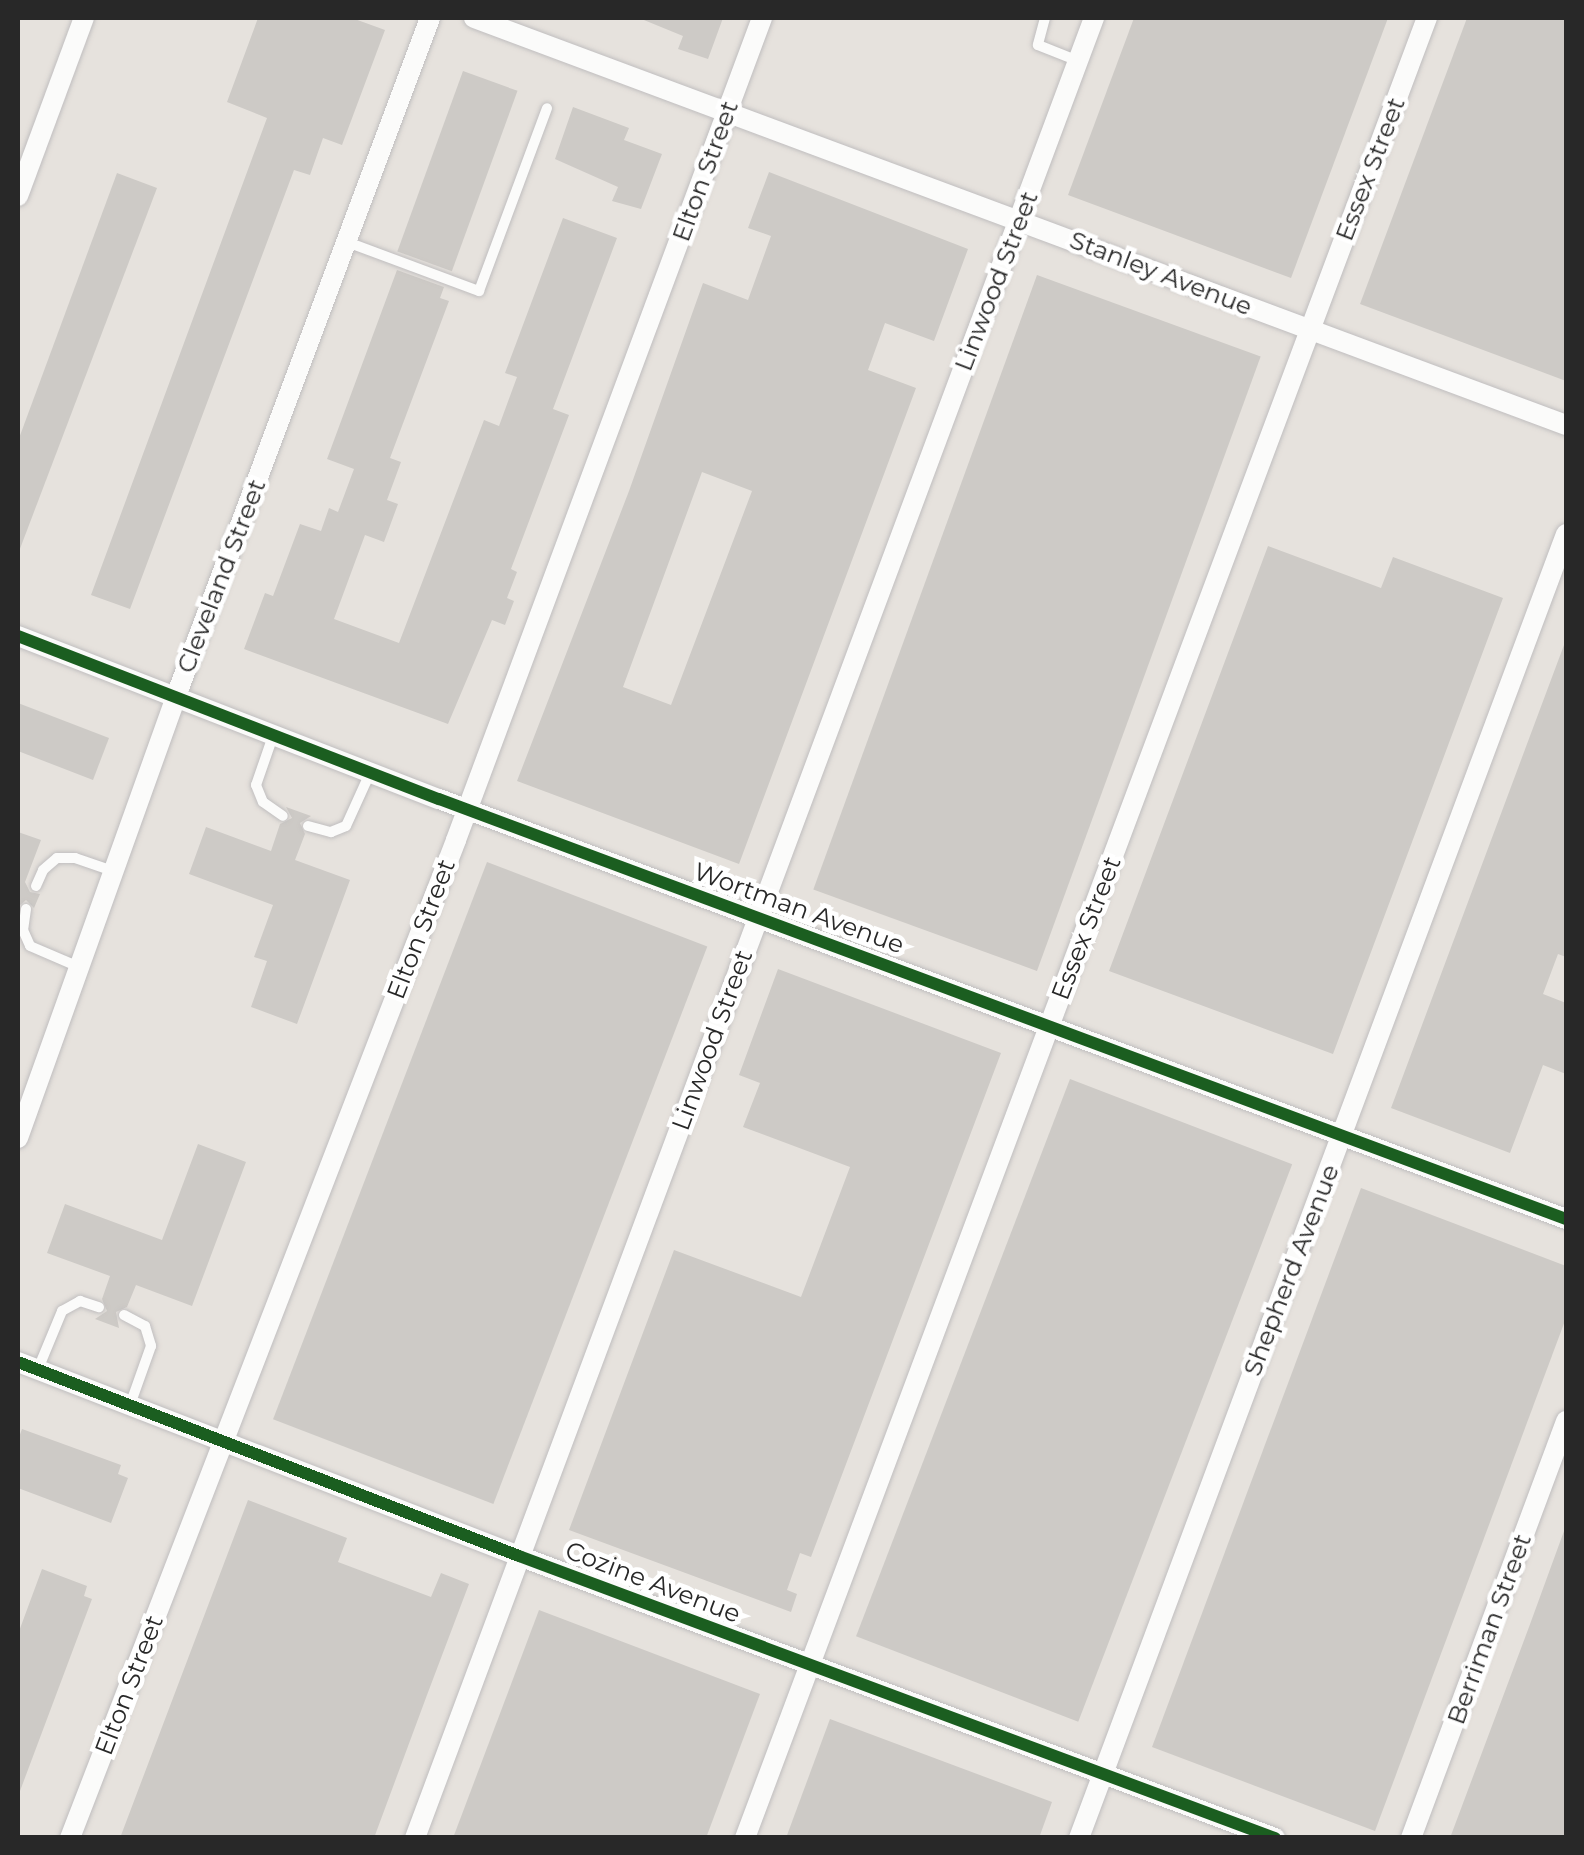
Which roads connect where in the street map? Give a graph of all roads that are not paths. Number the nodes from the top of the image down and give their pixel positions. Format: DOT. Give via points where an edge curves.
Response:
graph roads {
  1 [pos="84,18"];
  2 [pos="430,18"];
  3 [pos="474,18"];
  4 [pos="762,18"];
  5 [pos="1045,18"];
  6 [pos="1094,18"];
  7 [pos="1427,18"];
  8 [pos="1078,61"];
  9 [pos="547,108"];
  10 [pos="727,112"];
  11 [pos="18,196"];
  12 [pos="1019,220"];
  13 [pos="346,242"];
  14 [pos="1310,329"];
  15 [pos="1566,426"];
  16 [pos="1566,534"];
  17 [pos="18,636"];
  18 [pos="175,699"];
  19 [pos="273,736"];
  20 [pos="370,773"];
  21 [pos="468,810"];
  22 [pos="283,816"];
  23 [pos="308,826"];
  24 [pos="113,871"];
  25 [pos="36,886"];
  26 [pos="26,909"];
  27 [pos="758,916"];
  28 [pos="79,967"];
  29 [pos="1050,1026"];
  30 [pos="1341,1134"];
  31 [pos="18,1138"];
  32 [pos="1566,1219"];
  33 [pos="99,1306"];
  34 [pos="124,1315"];
  35 [pos="18,1362"];
  36 [pos="38,1370"];
  37 [pos="130,1406"];
  38 [pos="1566,1421"];
  39 [pos="223,1442"];
  40 [pos="520,1556"];
  41 [pos="810,1665"];
  42 [pos="1103,1772"];
  43 [pos="70,1838"];
  44 [pos="415,1838"];
  45 [pos="745,1838"];
  46 [pos="1079,1838"];
  47 [pos="1275,1838"];
  48 [pos="1411,1838"];
  1 -- 11 [label="street"];
  2 -- 13 [label="street, Cleveland Street"];
  3 -- 10 [label="street, Stanley Avenue"];
  4 -- 10 [label="street, Elton Street"];
  5 -- 8 [label="lane" via="1038,45"];
  6 -- 8 [label="street, Linwood Street"];
  7 -- 14 [label="street, Essex Street"];
  8 -- 12 [label="street, Linwood Street"];
  9 -- 13 [label="lane" via="478,292"];
  10 -- 12 [label="street, Stanley Avenue"];
  10 -- 21 [label="street, Elton Street"];
  12 -- 14 [label="street, Stanley Avenue"];
  12 -- 27 [label="street, Linwood Street"];
  13 -- 18 [label="street, Cleveland Street"];
  14 -- 15 [label="street, Stanley Avenue"];
  14 -- 29 [label="street, Essex Street"];
  16 -- 30 [label="street, Shepherd Avenue"];
  17 -- 18 [label="street, Wortman Avenue"];
  18 -- 19 [label="street, Wortman Avenue"];
  18 -- 24 [label="street, Cleveland Street"];
  19 -- 20 [label="street, Wortman Avenue"];
  19 -- 22 [label="lane" via="256,785 263,802"];
  20 -- 21 [label="street, Wortman Avenue"];
  20 -- 23 [label="lane" via="346,826 331,832"];
  21 -- 27 [label="street, Wortman Avenue"];
  21 -- 39 [label="street, Elton Street"];
  24 -- 25 [label="lane" via="57,858"];
  24 -- 28 [label="street, Cleveland Street"];
  26 -- 28 [label="lane" via="23,930 30,946"];
  27 -- 29 [label="street, Wortman Avenue"];
  27 -- 40 [label="street, Linwood Street"];
  28 -- 31 [label="street, Cleveland Street"];
  29 -- 30 [label="street, Wortman Avenue"];
  29 -- 41 [label="street, Essex Street"];
  30 -- 32 [label="street, Wortman Avenue"];
  30 -- 42 [label="street, Shepherd Avenue"];
  33 -- 36 [label="lane" via="80,1301 62,1312"];
  34 -- 37 [label="lane" via="145,1326 151,1346"];
  35 -- 36 [label="street, Cozine Avenue"];
  36 -- 37 [label="street, Cozine Avenue"];
  37 -- 39 [label="street, Cozine Avenue"];
  38 -- 48 [label="street, Berriman Street"];
  39 -- 40 [label="street, Cozine Avenue"];
  39 -- 43 [label="street, Elton Street"];
  40 -- 41 [label="street, Cozine Avenue"];
  40 -- 44 [label="street, Linwood Street"];
  41 -- 42 [label="street, Cozine Avenue"];
  41 -- 45 [label="street, Essex Street"];
  42 -- 46 [label="street, Shepherd Avenue"];
  42 -- 47 [label="street, Cozine Avenue"];
}
